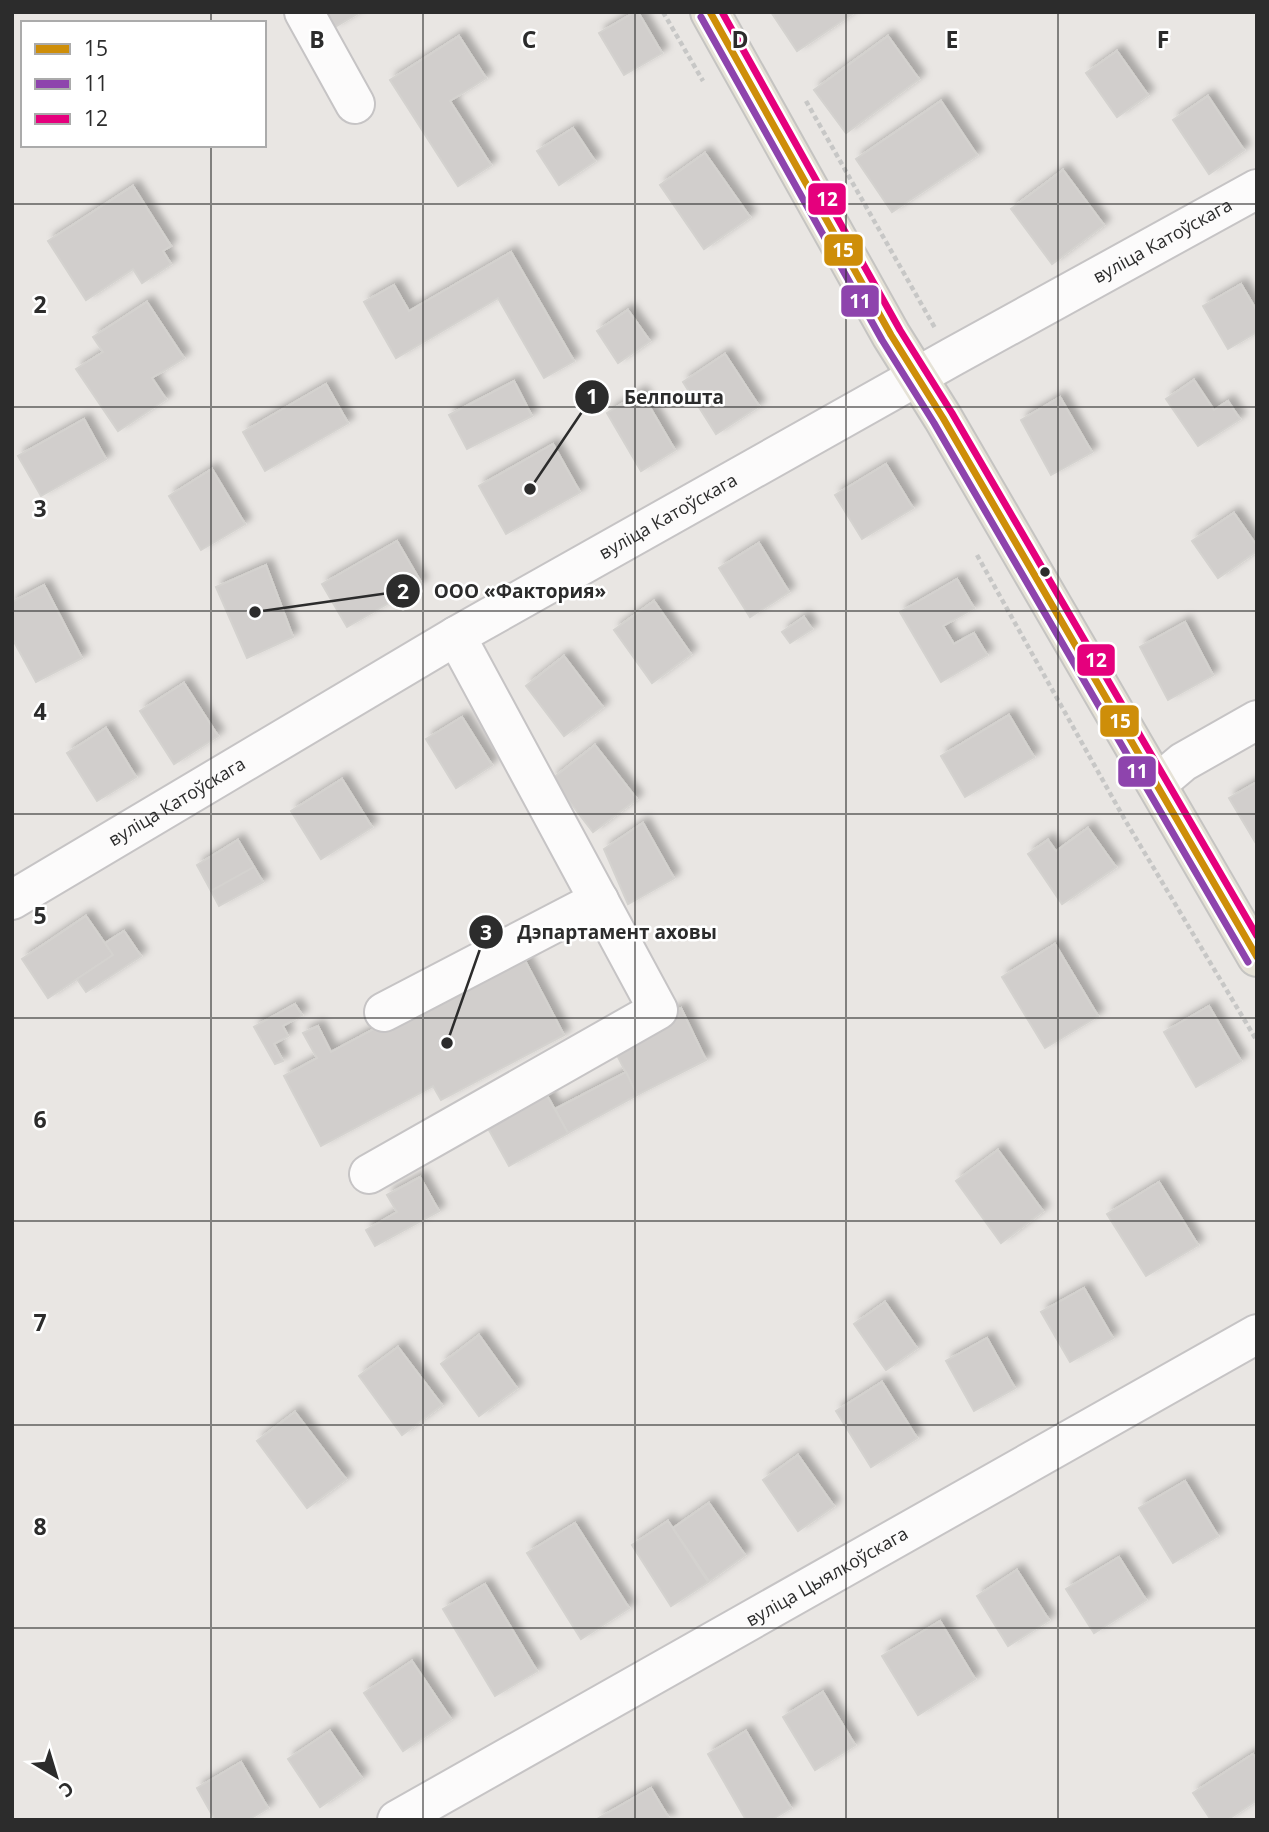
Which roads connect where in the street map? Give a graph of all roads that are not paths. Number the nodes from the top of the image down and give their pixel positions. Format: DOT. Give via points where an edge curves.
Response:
graph roads {
  1 [pos="304,12"];
  2 [pos="710,12"];
  3 [pos="355,104"];
  4 [pos="1257,189"];
  5 [pos="917,377"];
  6 [pos="456,636"];
  7 [pos="1257,720"];
  8 [pos="1157,784"];
  9 [pos="12,900"];
  10 [pos="599,900"];
  11 [pos="1257,957"];
  12 [pos="384,1012"];
  13 [pos="369,1174"];
  14 [pos="1257,1334"];
  15 [pos="397,1820"];
  1 -- 3 [label="street"];
  2 -- 5 [label="main road"];
  4 -- 5 [label="street, вуліца Катоўскага"];
  5 -- 6 [label="street, вуліца Катоўскага"];
  5 -- 8 [label="main road"];
  6 -- 9 [label="street, вуліца Катоўскага"];
  6 -- 10 [label="street"];
  7 -- 8 [label="street" via="1182,762"];
  8 -- 11 [label="main road"];
  10 -- 12 [label="street"];
  10 -- 13 [label="street" via="658,1010"];
  14 -- 15 [label="street, вуліца Цыялкоўскага"];
}
